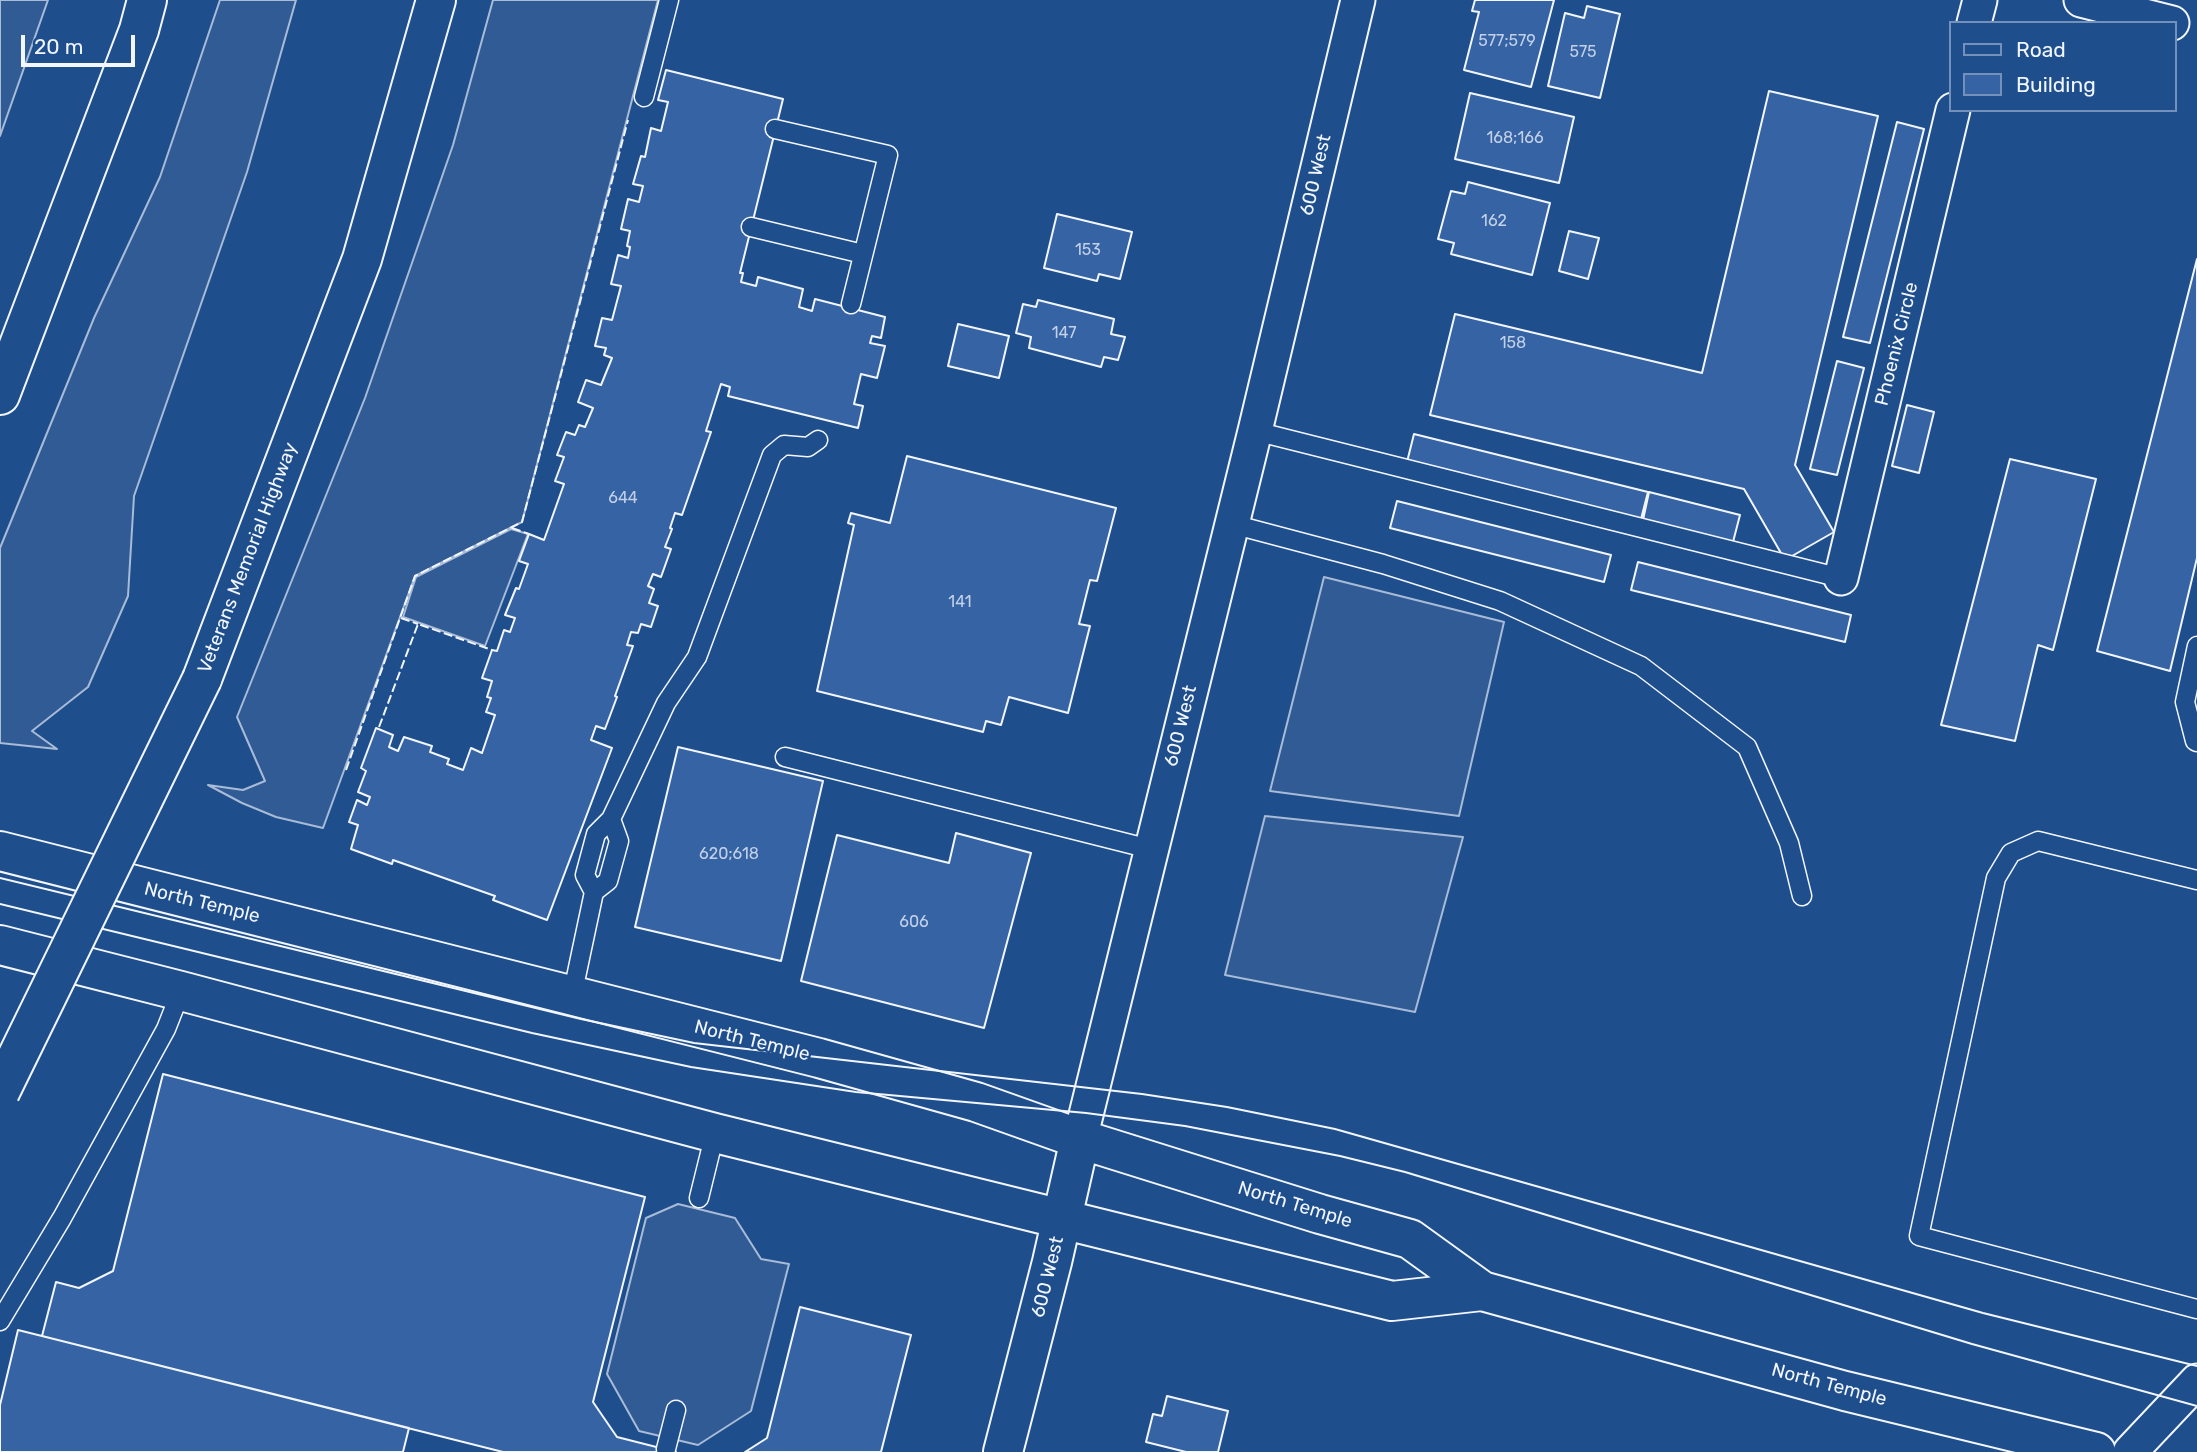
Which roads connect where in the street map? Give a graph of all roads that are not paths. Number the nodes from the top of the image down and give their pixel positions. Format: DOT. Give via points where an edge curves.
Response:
graph roads {
  1 [pos="147,0"];
  2 [pos="436,0"];
  3 [pos="669,0"];
  4 [pos="1358,0"];
  5 [pos="1980,0"];
  6 [pos="2081,0"];
  7 [pos="1975,21"];
  8 [pos="2165,21"];
  9 [pos="2176,24"];
  10 [pos="2197,29"];
  11 [pos="644,97"];
  12 [pos="1954,112"];
  13 [pos="775,129"];
  14 [pos="751,227"];
  15 [pos="863,254"];
  16 [pos="851,304"];
  17 [pos="0,395"];
  18 [pos="1255,431"];
  19 [pos="818,440"];
  20 [pos="1232,524"];
  21 [pos="1841,578"];
  22 [pos="2197,646"];
  23 [pos="2197,742"];
  24 [pos="785,757"];
  25 [pos="1150,849"];
  26 [pos="0,851"];
  27 [pos="2197,880"];
  28 [pos="1802,896"];
  29 [pos="0,945"];
  30 [pos="181,990"];
  31 [pos="572,996"];
  32 [pos="0,1092"];
  33 [pos="715,1133"];
  34 [pos="1080,1139"];
  35 [pos="699,1198"];
  36 [pos="1062,1221"];
  37 [pos="1482,1292"];
  38 [pos="2197,1309"];
  39 [pos="0,1321"];
  40 [pos="2197,1381"];
  41 [pos="676,1410"];
  42 [pos="666,1449"];
  43 [pos="1003,1452"];
  44 [pos="2096,1452"];
  45 [pos="2130,1452"];
  1 -- 17 [label="main road"];
  2 -- 32 [label="main road, Veterans Memorial Highway, bridge" via="362,259 202,679"];
  3 -- 11 [label="lane"];
  4 -- 18 [label="street, 600 West"];
  5 -- 7 [label="street"];
  6 -- 8 [label="street"];
  9 -- 10 [label="street"];
  12 -- 21 [label="street, Phoenix Circle"];
  13 -- 15 [label="lane" via="888,155"];
  14 -- 15 [label="lane"];
  15 -- 16 [label="lane"];
  18 -- 20 [label="street, 600 West"];
  18 -- 21 [label="lane"];
  19 -- 31 [label="lane" via="808,447 784,445 772,455 697,657 666,703 611,819 619,841 608,881 594,892"];
  20 -- 25 [label="street, 600 West"];
  20 -- 28 [label="lane" via="1500,601 1641,666 1747,747 1789,844"];
  22 -- 23 [label="lane" via="2185,702"];
  24 -- 25 [label="lane"];
  25 -- 34 [label="street, 600 West"];
  26 -- 31 [label="main road, North Temple"];
  27 -- 38 [label="lane" via="2038,841 2011,853 1996,878 1919,1236"];
  29 -- 30 [label="main road, North Temple"];
  30 -- 33 [label="main road, North Temple"];
  30 -- 39 [label="lane" via="166,1029"];
  31 -- 34 [label="main road, North Temple" via="820,1058"];
  33 -- 35 [label="lane"];
  33 -- 36 [label="main road, North Temple"];
  34 -- 36 [label="main road, 600 West"];
  34 -- 37 [label="main road, North Temple" via="1410,1239"];
  36 -- 37 [label="main road, North Temple" via="1392,1301"];
  36 -- 43 [label="main road, 600 West"];
  37 -- 44 [label="main road, North Temple" via="1845,1391"];
  40 -- 45 [label="street"];
  41 -- 42 [label="lane"];
}
